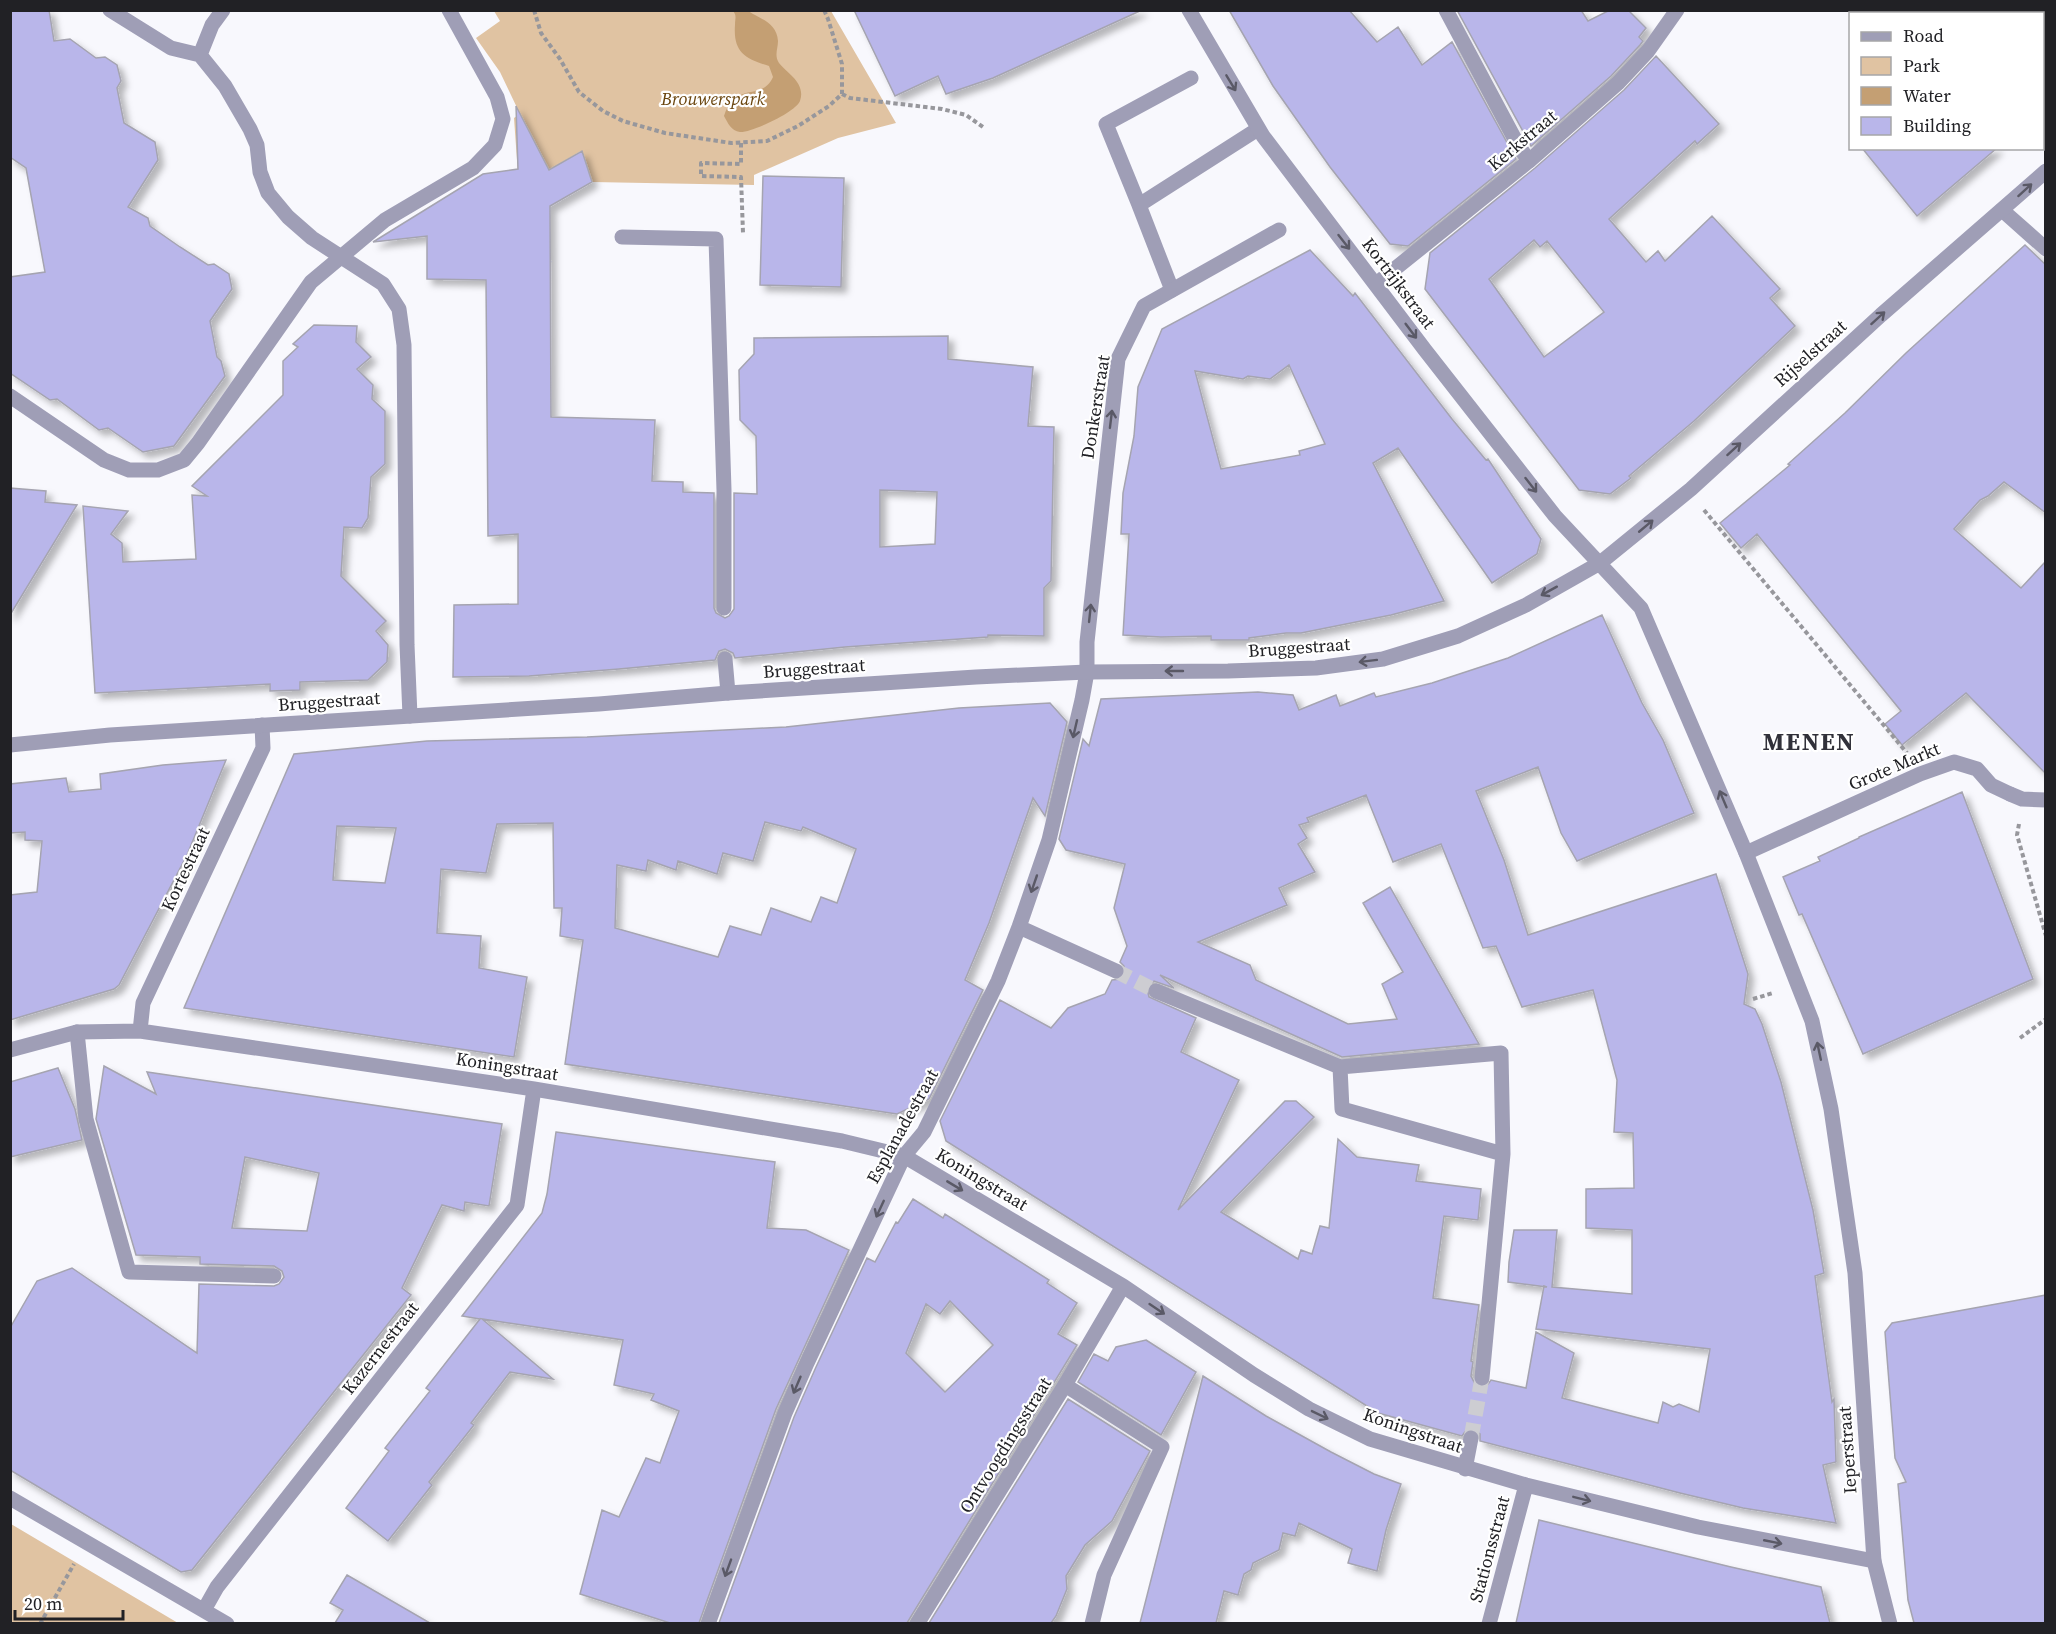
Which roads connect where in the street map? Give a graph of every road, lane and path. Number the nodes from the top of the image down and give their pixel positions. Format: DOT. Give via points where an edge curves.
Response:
graph roads {
  1 [pos="110,10"];
  2 [pos="223,10"];
  3 [pos="449,10"];
  4 [pos="534,10"];
  5 [pos="824,10"];
  6 [pos="1189,10"];
  7 [pos="1446,10"];
  8 [pos="1677,10"];
  9 [pos="200,55"];
  10 [pos="1191,78"];
  11 [pos="842,94"];
  12 [pos="983,127"];
  13 [pos="1258,129"];
  14 [pos="741,143"];
  15 [pos="1529,161"];
  16 [pos="2046,171"];
  17 [pos="741,177"];
  18 [pos="1139,205"];
  19 [pos="2002,210"];
  20 [pos="1279,230"];
  21 [pos="622,237"];
  22 [pos="2046,249"];
  23 [pos="342,257"];
  24 [pos="1376,284"];
  25 [pos="1172,290"];
  26 [pos="10,396"];
  27 [pos="1691,489"];
  28 [pos="1600,563"];
  29 [pos="724,608"];
  30 [pos="725,659"];
  31 [pos="1087,672"];
  32 [pos="728,693"];
  33 [pos="410,716"];
  34 [pos="262,725"];
  35 [pos="10,745"];
  36 [pos="1910,757"];
  37 [pos="2016,797"];
  38 [pos="2046,800"];
  39 [pos="1746,853"];
  40 [pos="1019,927"];
  41 [pos="2046,936"];
  42 [pos="1116,971"];
  43 [pos="1156,991"];
  44 [pos="2046,1019"];
  45 [pos="140,1030"];
  46 [pos="77,1032"];
  47 [pos="2020,1038"];
  48 [pos="10,1050"];
  49 [pos="1341,1068"];
  50 [pos="534,1089"];
  51 [pos="1503,1154"];
  52 [pos="904,1156"];
  53 [pos="274,1276"];
  54 [pos="1123,1286"];
  55 [pos="1482,1378"];
  56 [pos="1065,1385"];
  57 [pos="1471,1438"];
  58 [pos="1465,1469"];
  59 [pos="1526,1485"];
  60 [pos="10,1498"];
  61 [pos="86,1542"];
  62 [pos="1874,1561"];
  63 [pos="204,1610"];
  64 [pos="40,1623"];
  65 [pos="226,1623"];
  66 [pos="708,1623"];
  67 [pos="917,1623"];
  68 [pos="1092,1623"];
  69 [pos="1489,1623"];
  70 [pos="1890,1623"];
  1 -- 9 [label="street" via="171,48"];
  2 -- 9 [label="street"];
  3 -- 23 [label="street" via="497,97 503,118 495,145 473,168 385,220"];
  4 -- 14 [label="path" via="541,33 579,92 603,111 665,133"];
  5 -- 11 [label="path" via="842,64"];
  6 -- 13 [label="street, Kortrijkstraat, one-way"];
  7 -- 15 [label="street"];
  8 -- 15 [label="street, Kerkstraat" via="1648,51 1618,83"];
  9 -- 23 [label="street" via="225,86 250,129 268,193 312,238"];
  10 -- 18 [label="street" via="1106,124"];
  11 -- 12 [label="path" via="942,109 966,116"];
  11 -- 14 [label="path" via="798,126 767,141"];
  13 -- 18 [label="street"];
  13 -- 24 [label="street, Kortrijkstraat, one-way"];
  14 -- 17 [label="path" via="741,164 701,163 701,176"];
  15 -- 24 [label="street, Kerkstraat"];
  19 -- 16 [label="street, Rijselstraat, one-way"];
  18 -- 25 [label="street"];
  19 -- 22 [label="street"];
  27 -- 19 [label="street, Rijselstraat, one-way"];
  20 -- 25 [label="street, Donkerstraat"];
  21 -- 29 [label="street" via="716,239"];
  23 -- 26 [label="street" via="311,282 184,460 158,470 129,470 104,460"];
  23 -- 33 [label="street" via="383,284 399,309 404,345"];
  24 -- 28 [label="street, Kortrijkstraat, one-way" via="1555,516"];
  31 -- 25 [label="street, Donkerstraat, one-way" via="1118,360 1144,306"];
  28 -- 27 [label="street, Rijselstraat, one-way"];
  27 -- 36 [label="path, Grote Markt"];
  28 -- 31 [label="street, Bruggestraat, one-way" via="1526,605 1458,636 1383,659 1316,668"];
  39 -- 28 [label="street, one-way" via="1641,608"];
  30 -- 32 [label="street"];
  31 -- 32 [label="street, Bruggestraat"];
  31 -- 40 [label="street, Esplanadestraat, one-way" via="1049,840"];
  32 -- 33 [label="street, Bruggestraat"];
  33 -- 34 [label="street, Bruggestraat"];
  34 -- 35 [label="street, Bruggestraat"];
  34 -- 45 [label="street, Kortestraat" via="263,748 143,1003"];
  37 -- 38 [label="street"];
  37 -- 39 [label="street, Grote Markt" via="1991,786 1977,769 1954,762"];
  37 -- 41 [label="path" via="2018,835"];
  62 -- 39 [label="street, Ieperstraat, one-way" via="1855,1273 1831,1109 1812,1021"];
  40 -- 42 [label="street"];
  40 -- 52 [label="street, Esplanadestraat" via="998,981 924,1132"];
  43 -- 49 [label="street"];
  44 -- 47 [label="path"];
  45 -- 46 [label="street, Koningstraat"];
  45 -- 50 [label="street, Koningstraat"];
  46 -- 48 [label="street, Koningstraat"];
  46 -- 53 [label="street" via="86,1119 129,1272"];
  49 -- 51 [label="street" via="1342,1109"];
  49 -- 51 [label="street" via="1501,1053"];
  50 -- 52 [label="street, Koningstraat" via="842,1141"];
  50 -- 63 [label="street, Kazernestraat" via="517,1205 217,1587"];
  51 -- 55 [label="street"];
  52 -- 54 [label="street, Koningstraat, one-way"];
  52 -- 66 [label="street, Esplanadestraat, one-way" via="785,1413"];
  54 -- 56 [label="street, Ontvoogdingsstraat"];
  54 -- 58 [label="street, Koningstraat, one-way" via="1309,1409 1370,1439"];
  56 -- 67 [label="street, Ontvoogdingsstraat"];
  56 -- 68 [label="street" via="1162,1447 1104,1575"];
  57 -- 58 [label="street"];
  58 -- 59 [label="street, Koningstraat"];
  59 -- 62 [label="street, Koningstraat, one-way" via="1698,1527"];
  59 -- 69 [label="street, Stationsstraat"];
  60 -- 61 [label="street"];
  61 -- 63 [label="street"];
  61 -- 64 [label="path"];
  62 -- 70 [label="street, Ieperstraat"];
  63 -- 65 [label="street"];
}
